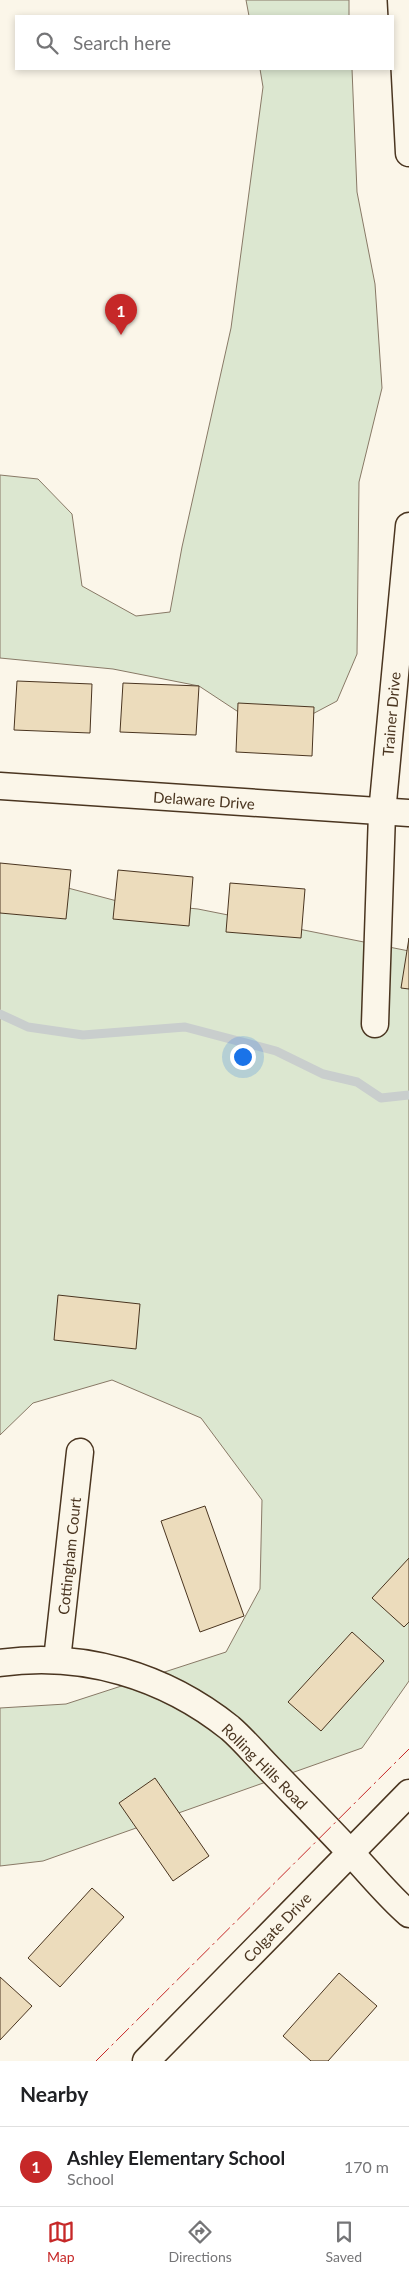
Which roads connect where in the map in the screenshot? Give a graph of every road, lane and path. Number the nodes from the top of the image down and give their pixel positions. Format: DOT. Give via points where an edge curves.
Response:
graph roads {
  1 [pos="401,0"];
  2 [pos="409,153"];
  3 [pos="409,526"];
  4 [pos="0,786"];
  5 [pos="382,813"];
  6 [pos="409,813"];
  7 [pos="375,1024"];
  8 [pos="80,1452"];
  9 [pos="57,1660"];
  10 [pos="0,1663"];
  11 [pos="409,1792"];
  12 [pos="350,1852"];
  13 [pos="409,1914"];
  14 [pos="146,2061"];
  1 -- 2 [label="street"];
  3 -- 5 [label="street, Trainer Drive"];
  4 -- 5 [label="street, Delaware Drive"];
  5 -- 6 [label="street, Delaware Drive"];
  5 -- 7 [label="street, Trainer Drive"];
  8 -- 9 [label="street, Cottingham Court"];
  9 -- 10 [label="street, Rolling Hills Road"];
  9 -- 12 [label="street, Rolling Hills Road" via="105,1666 148,1680 195,1704 231,1729"];
  11 -- 12 [label="street, Colgate Drive"];
  12 -- 13 [label="street, Rolling Hills Road"];
  12 -- 14 [label="street, Colgate Drive"];
}
